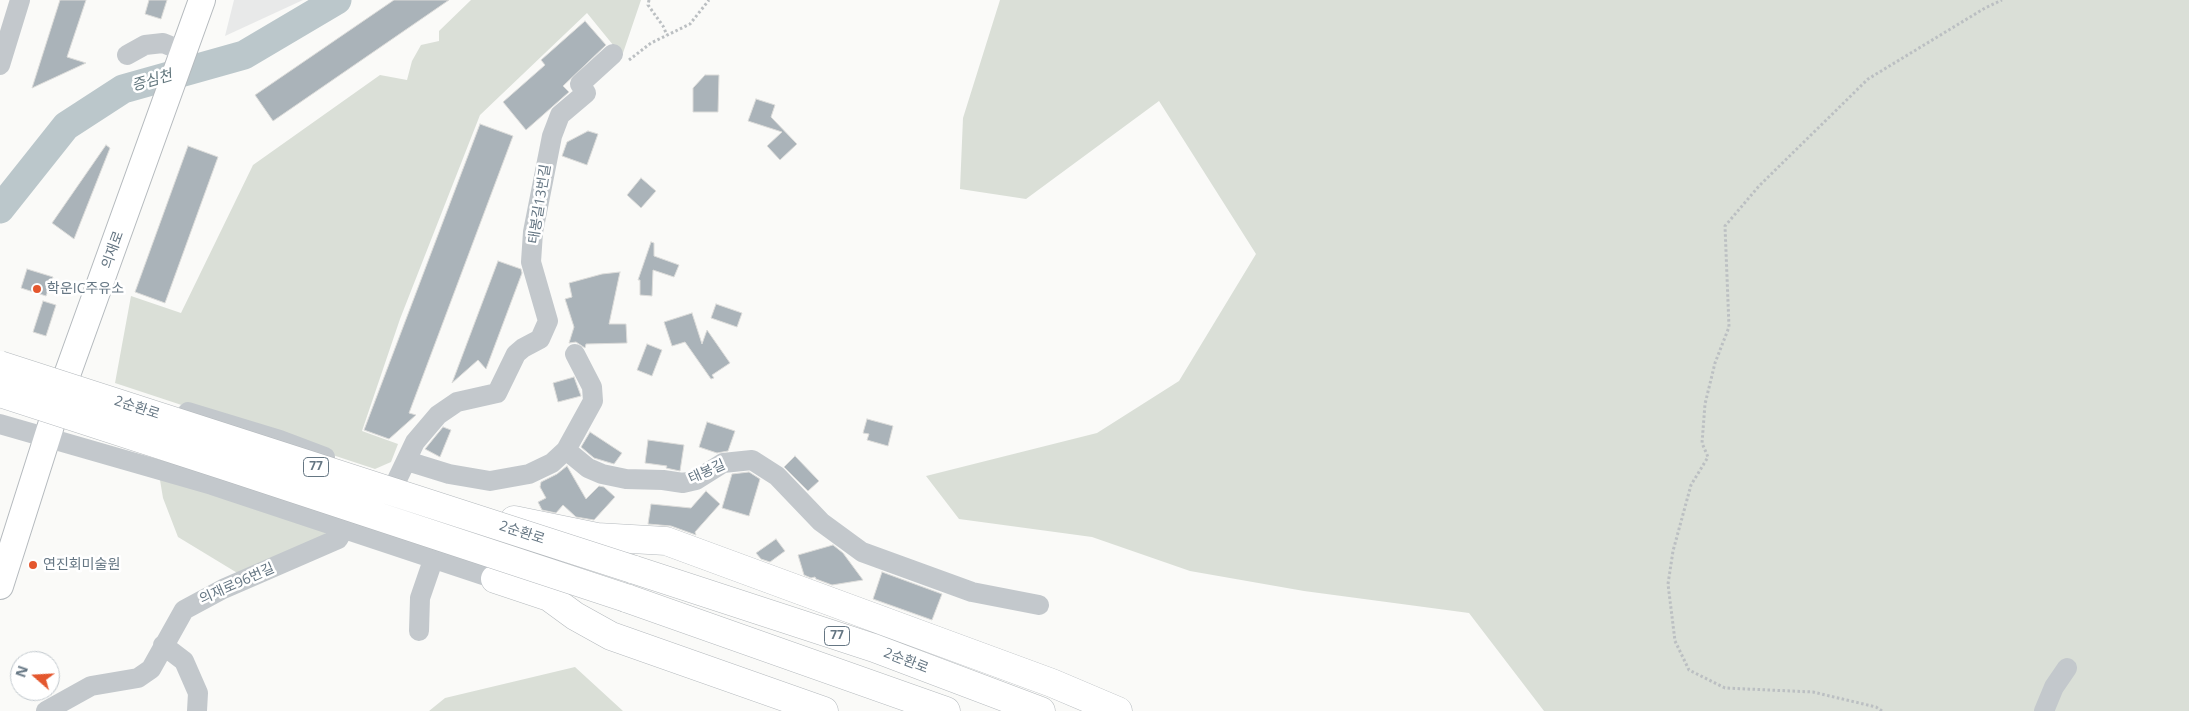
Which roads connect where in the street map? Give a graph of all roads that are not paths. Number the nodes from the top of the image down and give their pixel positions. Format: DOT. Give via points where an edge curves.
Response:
graph roads {
  1 [pos="20,0"];
  2 [pos="200,6"];
  3 [pos="185,52"];
  4 [pos="127,55"];
  5 [pos="618,59"];
  6 [pos="0,65"];
  7 [pos="575,354"];
  8 [pos="0,355"];
  9 [pos="0,365"];
  10 [pos="67,375"];
  11 [pos="0,394"];
  12 [pos="0,424"];
  13 [pos="47,437"];
  14 [pos="566,450"];
  15 [pos="407,461"];
  16 [pos="395,484"];
  17 [pos="514,520"];
  18 [pos="342,533"];
  19 [pos="431,566"];
  20 [pos="456,574"];
  21 [pos="495,579"];
  22 [pos="0,586"];
  23 [pos="1039,605"];
  24 [pos="418,631"];
  25 [pos="163,645"];
  26 [pos="2067,668"];
  27 [pos="46,711"];
  28 [pos="197,711"];
  29 [pos="824,711"];
  30 [pos="946,711"];
  31 [pos="1040,711"];
  32 [pos="1118,711"];
  33 [pos="2044,711"];
  1 -- 6 [label="street"];
  2 -- 3 [label="main road, 의재로"];
  3 -- 4 [label="street" via="163,43 145,45"];
  3 -- 10 [label="main road, 의재로"];
  5 -- 15 [label="street, 태봉길13번길" via="580,84 586,93 560,116 552,136 533,232 531,262 547,312 546,329 540,339 516,354 497,393 457,402 438,415 415,442"];
  7 -- 14 [label="street" via="592,388 593,401"];
  8 -- 10 [label="street"];
  9 -- 31 [label="highway, 2순환로 / 77, bridge" via="874,648"];
  10 -- 13 [label="main road, 의재로"];
  10 -- 16 [label="street" via="280,440"];
  11 -- 30 [label="highway, 2순환로 / 77, bridge" via="626,598"];
  12 -- 13 [label="street"];
  13 -- 18 [label="street" via="212,485"];
  13 -- 22 [label="main road, 의재로"];
  14 -- 15 [label="street" via="552,463 530,474 490,481 449,474"];
  14 -- 23 [label="street, 태봉길" via="588,468 602,474 683,483 696,480 724,463 752,460 777,476 821,522 862,552 972,592"];
  15 -- 16 [label="street"];
  16 -- 17 [label="street"];
  16 -- 18 [label="street, 의재로96번길"];
  17 -- 32 [label="highway" via="597,537 666,541 1052,682"];
  18 -- 19 [label="street"];
  18 -- 21 [label="street"];
  18 -- 25 [label="street, 의재로96번길" via="327,545 198,600 184,610"];
  19 -- 20 [label="street"];
  19 -- 24 [label="street" via="420,598"];
  21 -- 29 [label="highway" via="549,597 611,636"];
  25 -- 27 [label="street, 의재로96번길" via="151,668 138,678 91,686"];
  25 -- 28 [label="street" via="184,661 198,693"];
  26 -- 33 [label="street" via="2054,687"];
}
